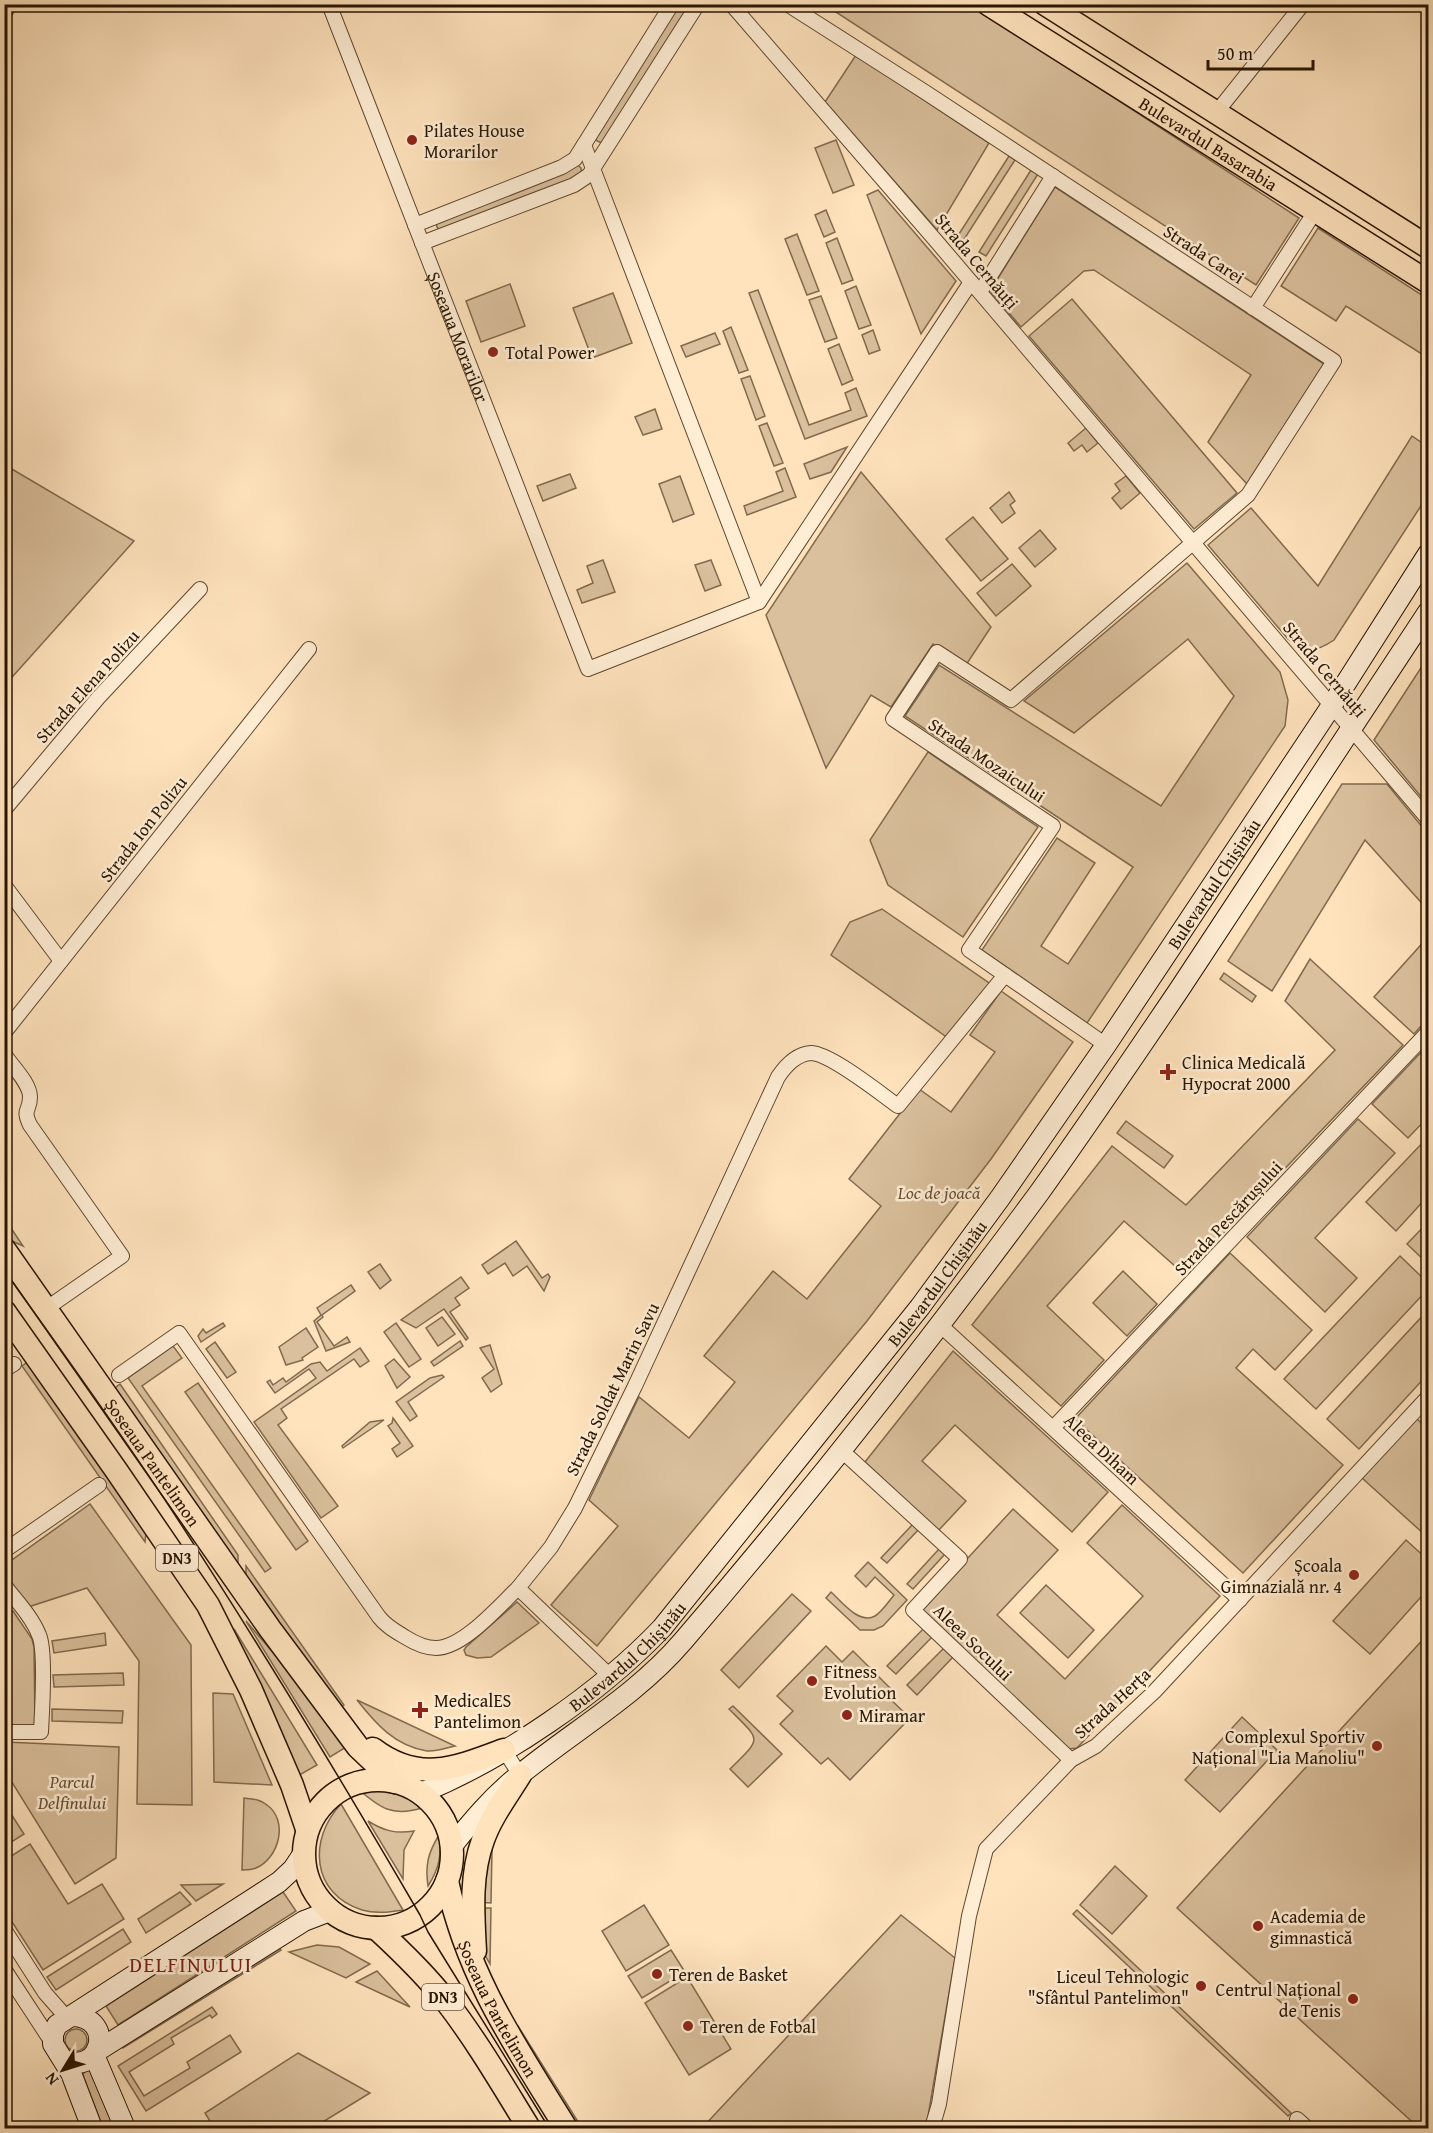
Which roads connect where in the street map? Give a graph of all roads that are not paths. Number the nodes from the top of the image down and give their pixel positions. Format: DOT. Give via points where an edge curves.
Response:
graph roads {
  1 [pos="329,4"];
  2 [pos="672,4"];
  3 [pos="698,4"];
  4 [pos="731,4"];
  5 [pos="787,4"];
  6 [pos="988,4"];
  7 [pos="1303,4"];
  8 [pos="1047,5"];
  9 [pos="1216,113"];
  10 [pos="584,145"];
  11 [pos="593,168"];
  12 [pos="1053,176"];
  13 [pos="1316,210"];
  14 [pos="415,225"];
  15 [pos="422,243"];
  16 [pos="1428,247"];
  17 [pos="1428,282"];
  18 [pos="975,287"];
  19 [pos="1253,308"];
  20 [pos="1193,543"];
  21 [pos="1428,554"];
  22 [pos="200,589"];
  23 [pos="759,602"];
  24 [pos="1428,612"];
  25 [pos="309,649"];
  26 [pos="1332,705"];
  27 [pos="1352,729"];
  28 [pos="4,810"];
  29 [pos="1428,819"];
  30 [pos="4,885"];
  31 [pos="61,961"];
  32 [pos="1005,975"];
  33 [pos="1428,1032"];
  34 [pos="4,1033"];
  35 [pos="1106,1046"];
  36 [pos="4,1054"];
  37 [pos="4,1249"];
  38 [pos="47,1308"];
  39 [pos="4,1311"];
  40 [pos="939,1324"];
  41 [pos="119,1375"];
  42 [pos="1428,1396"];
  43 [pos="1053,1428"];
  44 [pos="841,1450"];
  45 [pos="99,1485"];
  46 [pos="4,1551"];
  47 [pos="4,1585"];
  48 [pos="518,1588"];
  49 [pos="1240,1600"];
  50 [pos="610,1676"];
  51 [pos="330,1711"];
  52 [pos="4,1732"];
  53 [pos="504,1750"];
  54 [pos="1071,1760"];
  55 [pos="520,1775"];
  56 [pos="395,1782"];
  57 [pos="421,1793"];
  58 [pos="307,1828"];
  59 [pos="452,1846"];
  60 [pos="303,1854"];
  61 [pos="447,1881"];
  62 [pos="330,1911"];
  63 [pos="4,1929"];
  64 [pos="376,1929"];
  65 [pos="4,1969"];
  66 [pos="476,1974"];
  67 [pos="70,2017"];
  68 [pos="58,2052"];
  69 [pos="95,2053"];
  70 [pos="92,2128"];
  71 [pos="125,2128"];
  72 [pos="529,2128"];
  73 [pos="566,2128"];
  74 [pos="932,2128"];
  1 -- 14 [label="street, Șoseaua Morarilor"];
  2 -- 10 [label="street"];
  3 -- 11 [label="street"];
  4 -- 18 [label="street, Strada Cernăuți"];
  5 -- 12 [label="street, Strada Carei"];
  6 -- 13 [label="main road, Bulevardul Basarabia"];
  7 -- 9 [label="street"];
  8 -- 9 [label="main road, Bulevardul Basarabia"];
  9 -- 16 [label="main road, Bulevardul Basarabia"];
  10 -- 11 [label="street"];
  10 -- 14 [label="street" via="570,163"];
  11 -- 15 [label="street" via="574,185"];
  11 -- 23 [label="street"];
  12 -- 18 [label="street" via="989,277"];
  12 -- 19 [label="street, Strada Carei"];
  13 -- 17 [label="main road, Bulevardul Basarabia"];
  13 -- 19 [label="street"];
  14 -- 15 [label="street, Șoseaua Morarilor"];
  15 -- 23 [label="street, Șoseaua Morarilor" via="588,669"];
  18 -- 20 [label="street, Strada Cernăuți"];
  18 -- 23 [label="street" via="963,295"];
  19 -- 20 [label="street, Strada Carei" via="1334,361 1248,495"];
  20 -- 26 [label="street, Strada Cernăuți"];
  20 -- 32 [label="street, Strada Mozaicului" via="1011,700 937,652 893,719 1053,826 969,950"];
  21 -- 26 [label="main road, Bulevardul Chișinău"];
  22 -- 28 [label="street, Strada Elena Polizu" via="98,698"];
  24 -- 27 [label="main road, Bulevardul Chișinău"];
  25 -- 31 [label="street, Strada Ion Polizu"];
  26 -- 27 [label="street, Strada Cernăuți"];
  26 -- 35 [label="main road, Bulevardul Chișinău"];
  27 -- 29 [label="street, Strada Cernăuți"];
  27 -- 40 [label="main road, Bulevardul Chișinău" via="1085,1128"];
  30 -- 31 [label="street"];
  31 -- 34 [label="street, Strada Ion Polizu"];
  32 -- 35 [label="street"];
  32 -- 48 [label="street, Strada Soldat Marin Savu" via="898,1106 818,1054 800,1056 784,1068 575,1508 551,1547"];
  33 -- 43 [label="street, Strada Pescărușului"];
  35 -- 50 [label="main road, Bulevardul Chișinău" via="920,1306 662,1628"];
  36 -- 38 [label="street" via="27,1086 30,1097 25,1113 30,1125 122,1256"];
  37 -- 38 [label="main road, Șoseaua Pantelimon / DN3"];
  38 -- 51 [label="main road, Șoseaua Pantelimon / DN3"];
  39 -- 58 [label="main road, Șoseaua Pantelimon / DN3" via="208,1605 251,1690"];
  40 -- 43 [label="street, Aleea Diham"];
  40 -- 44 [label="main road, Bulevardul Chișinău"];
  41 -- 48 [label="street, Strada Soldat Marin Savu" via="179,1333 379,1617 409,1639 435,1648 462,1639"];
  42 -- 49 [label="street, Strada Herța"];
  43 -- 49 [label="street, Aleea Diham"];
  44 -- 54 [label="street, Aleea Socului" via="960,1559 913,1610"];
  44 -- 55 [label="main road, Bulevardul Chișinău" via="660,1666"];
  45 -- 46 [label="street"];
  47 -- 52 [label="street" via="39,1634 42,1698 41,1732"];
  48 -- 50 [label="street"];
  49 -- 54 [label="street, Strada Herța" via="1146,1700 1096,1746"];
  50 -- 53 [label="main road, Bulevardul Chișinău"];
  51 -- 53 [label="main road" via="378,1752 409,1768 441,1770"];
  51 -- 56 [label="main road, Șoseaua Pantelimon / DN3" via="358,1747"];
  53 -- 55 [label="street"];
  53 -- 57 [label="main road, Bulevardul Chișinău"];
  54 -- 74 [label="street, Strada Herța" via="986,1850 969,1916"];
  55 -- 59 [label="main road, Bulevardul Chișinău" via="481,1811"];
  55 -- 66 [label="main road" via="492,1819 478,1855 472,1905"];
  56 -- 57 [label="main road, DN3"];
  56 -- 58 [label="main road, DN3" via="370,1780 344,1787 317,1810"];
  57 -- 59 [label="main road, DN3" via="445,1821"];
  58 -- 60 [label="main road, DN3"];
  59 -- 61 [label="main road, DN3"];
  60 -- 62 [label="main road, DN3" via="309,1883"];
  60 -- 67 [label="main road" via="279,1882"];
  61 -- 64 [label="main road, DN3" via="438,1898 420,1915 405,1923"];
  61 -- 66 [label="main road, Șoseaua Pantelimon / DN3"];
  62 -- 64 [label="main road, DN3" via="359,1926"];
  62 -- 69 [label="main road" via="304,1921"];
  63 -- 67 [label="street" via="45,1993"];
  64 -- 72 [label="main road, Șoseaua Pantelimon / DN3" via="446,2001"];
  65 -- 68 [label="street"];
  66 -- 73 [label="main road, Șoseaua Pantelimon / DN3"];
  67 -- 68 [label="main road" via="55,2029"];
  67 -- 69 [label="main road" via="85,2018 95,2026 99,2037"];
  68 -- 69 [label="main road" via="79,2063"];
  68 -- 70 [label="main road" via="81,2095"];
  69 -- 71 [label="main road"];
}
